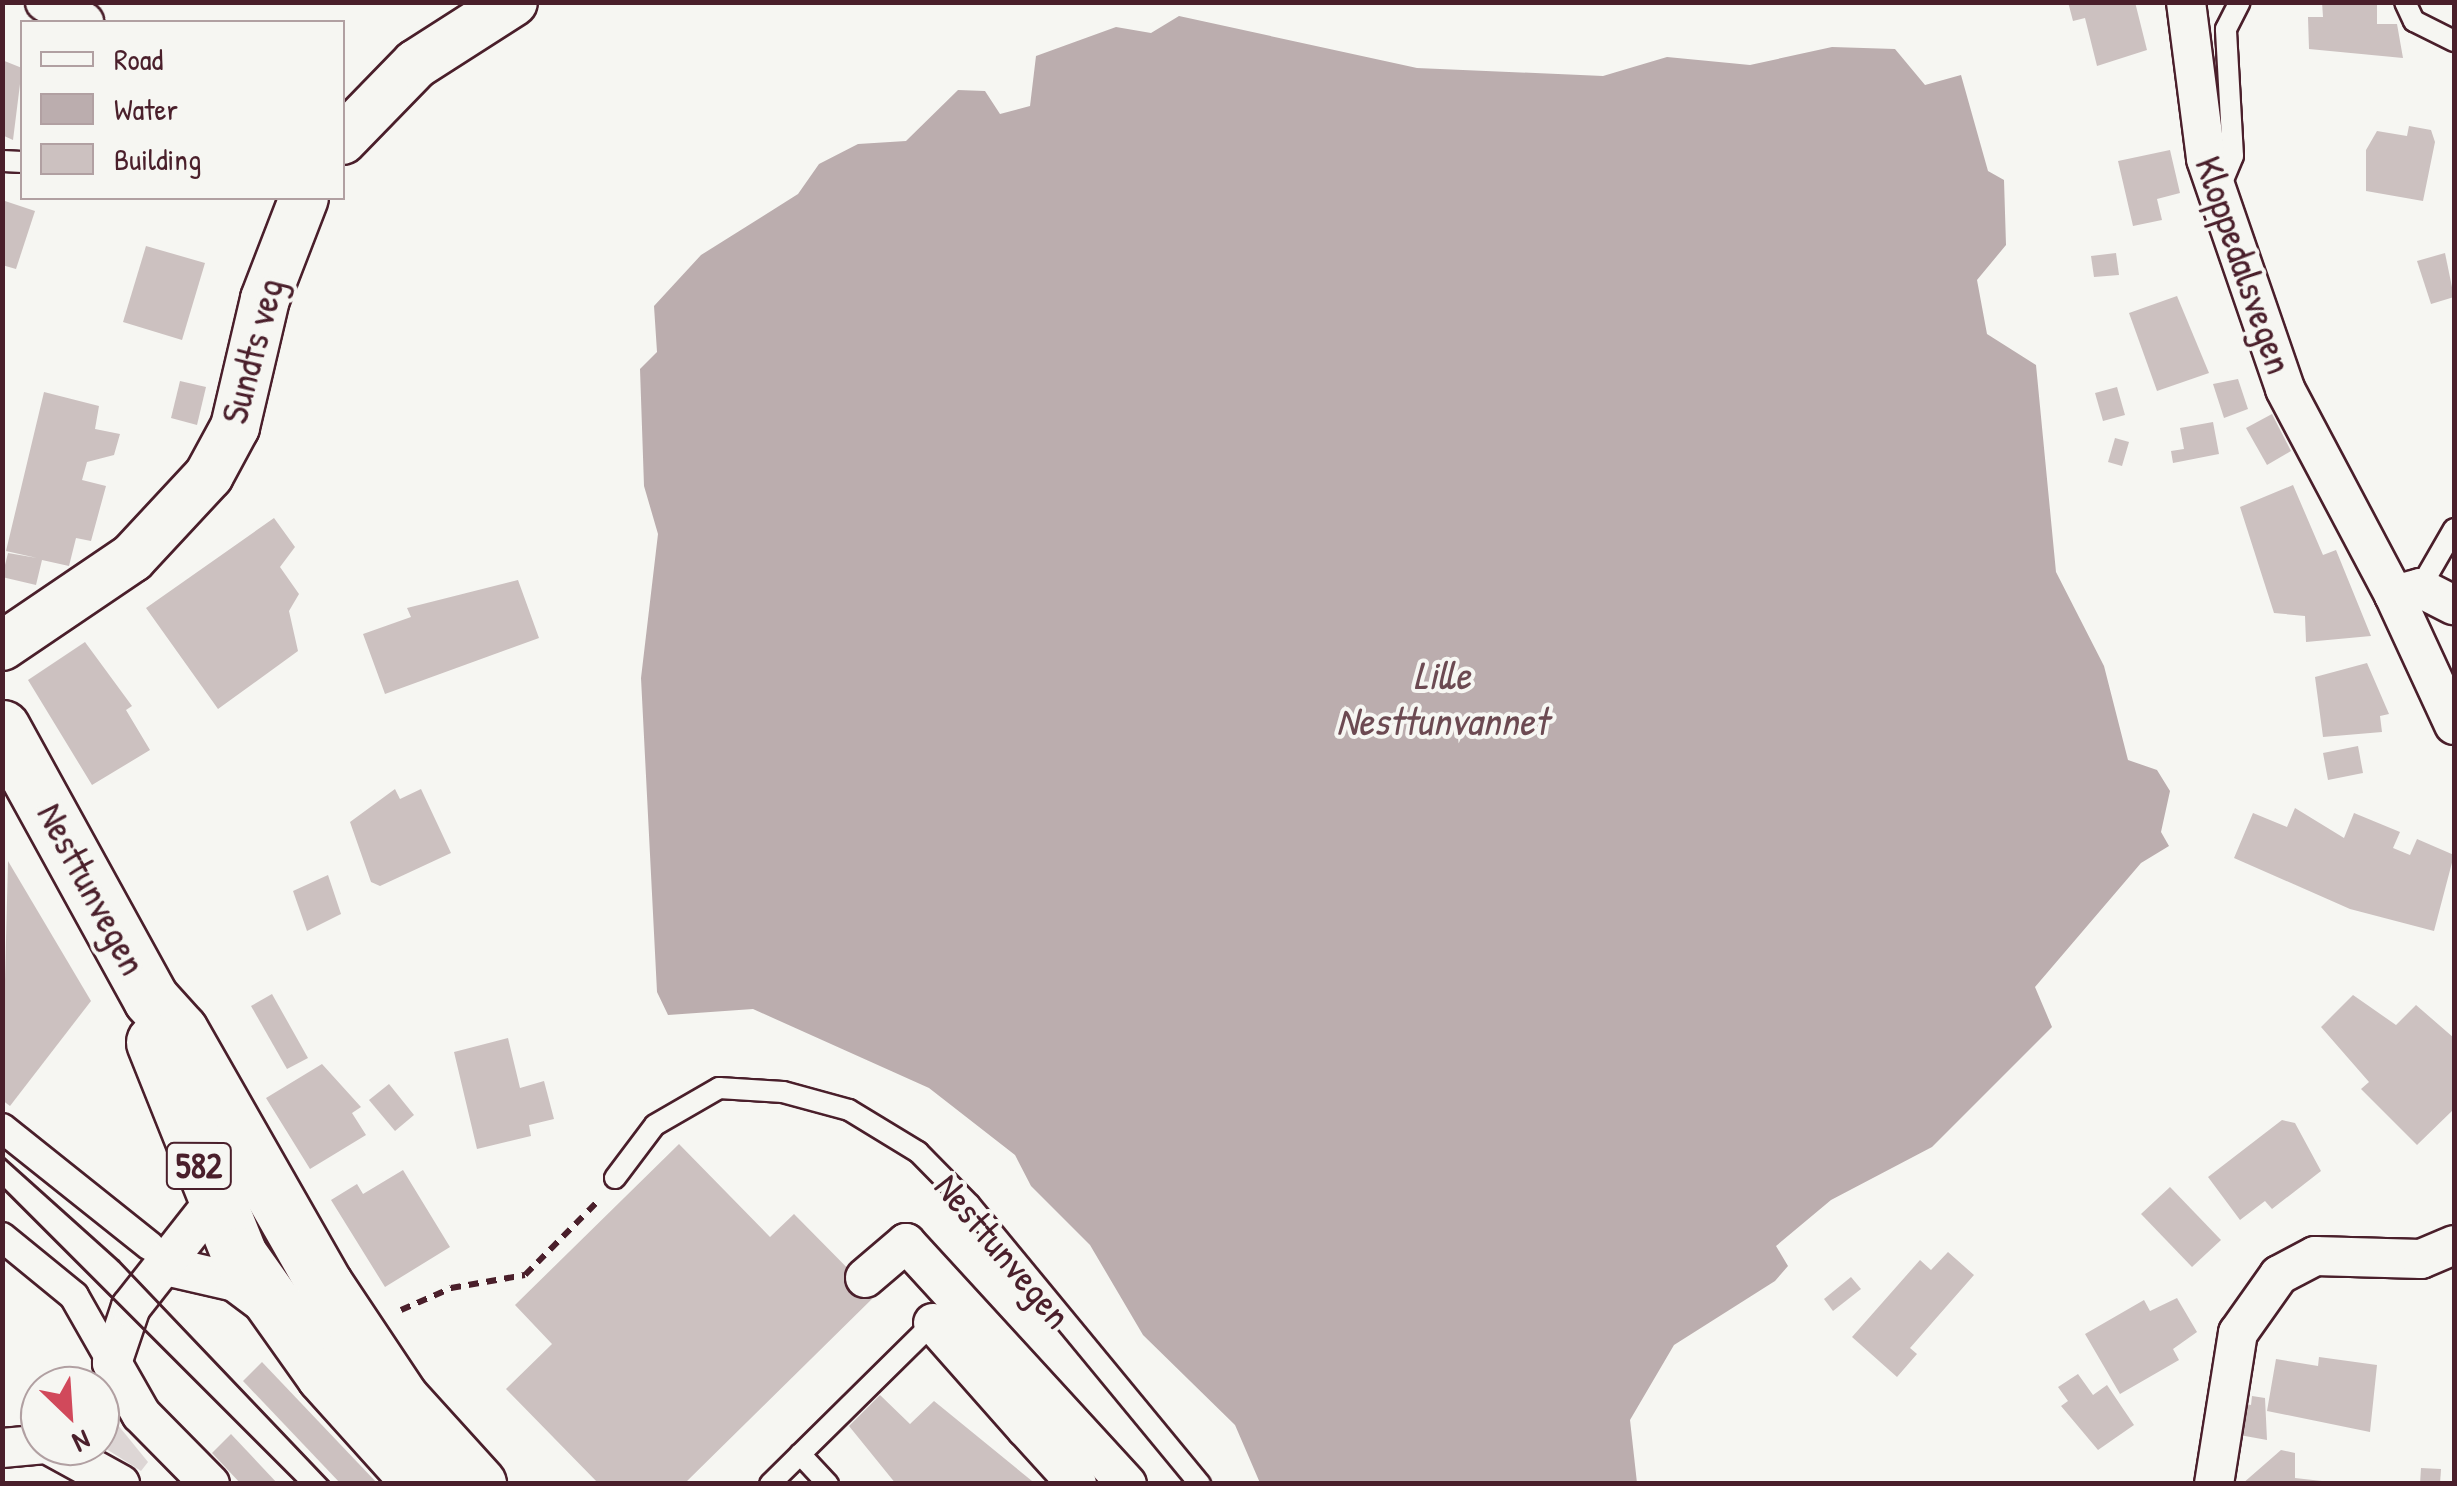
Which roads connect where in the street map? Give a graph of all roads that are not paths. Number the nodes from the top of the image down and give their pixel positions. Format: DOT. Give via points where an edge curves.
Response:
graph roads {
  1 [pos="46,2"];
  2 [pos="513,2"];
  3 [pos="2186,2"];
  4 [pos="2240,2"];
  5 [pos="2405,2"];
  6 [pos="80,20"];
  7 [pos="2454,41"];
  8 [pos="345,137"];
  9 [pos="2216,195"];
  10 [pos="303,200"];
  11 [pos="2454,529"];
  12 [pos="2407,592"];
  13 [pos="2454,605"];
  14 [pos="2,646"];
  15 [pos="2454,725"];
  16 [pos="2,728"];
  17 [pos="151,999"];
  18 [pos="2,1128"];
  19 [pos="248,1158"];
  20 [pos="615,1178"];
  21 [pos="214,1203"];
  22 [pos="2,1237"];
  23 [pos="2454,1244"];
  24 [pos="160,1256"];
  25 [pos="865,1278"];
  26 [pos="283,1318"];
  27 [pos="933,1322"];
  28 [pos="112,1363"];
  29 [pos="1054,1400"];
  30 [pos="1026,1428"];
  31 [pos="800,1454"];
  32 [pos="87,1466"];
  33 [pos="120,1484"];
  34 [pos="210,1484"];
  35 [pos="422,1484"];
  36 [pos="478,1484"];
  37 [pos="770,1484"];
  38 [pos="828,1484"];
  39 [pos="1077,1484"];
  40 [pos="1127,1484"];
  41 [pos="1200,1484"];
  42 [pos="2214,1484"];
  1 -- 6 [label="street"];
  2 -- 8 [label="street" via="416,64"];
  3 -- 9 [label="street, Kloppedalsvegen" via="2190,79"];
  4 -- 9 [label="lane" via="2226,29 2233,156"];
  5 -- 7 [label="lane" via="2432,34"];
  9 -- 12 [label="street, Kloppedalsvegen" via="2285,389"];
  10 -- 14 [label="street, Sundts veg" via="265,300 235,427 209,474 132,558"];
  11 -- 12 [label="lane"];
  12 -- 13 [label="street"];
  12 -- 15 [label="street, Kloppedalsvegen"];
  16 -- 17 [label="main road, Nesttunvegen / 582"];
  17 -- 19 [label="main road, Nesttunvegen / 582" via="180,1031"];
  17 -- 21 [label="main road, Nesttunvegen / 582" via="151,1033"];
  18 -- 24 [label="street"];
  19 -- 21 [label="street"];
  19 -- 36 [label="main road, Nesttunvegen / 582" via="400,1398"];
  20 -- 41 [label="lane, Nesttunvegen" via="656,1125 719,1088 783,1092 849,1110 918,1152 970,1204"];
  21 -- 24 [label="street"];
  21 -- 26 [label="main road, Nesttunvegen / 582"];
  22 -- 28 [label="street" via="74,1296"];
  23 -- 42 [label="street" via="2421,1260 2316,1256 2279,1275 2238,1333"];
  24 -- 26 [label="street, Nesttunvegen" via="235,1282"];
  24 -- 28 [label="street" via="131,1308"];
  25 -- 29 [label="street" via="906,1243"];
  26 -- 35 [label="main road, Nesttunvegen / 582"];
  27 -- 30 [label="street"];
  27 -- 31 [label="lane"];
  28 -- 34 [label="street" via="141,1414"];
  29 -- 30 [label="street"];
  29 -- 40 [label="street"];
  30 -- 39 [label="street"];
  31 -- 37 [label="lane"];
  31 -- 38 [label="lane"];
  32 -- 33 [label="street"];
}
